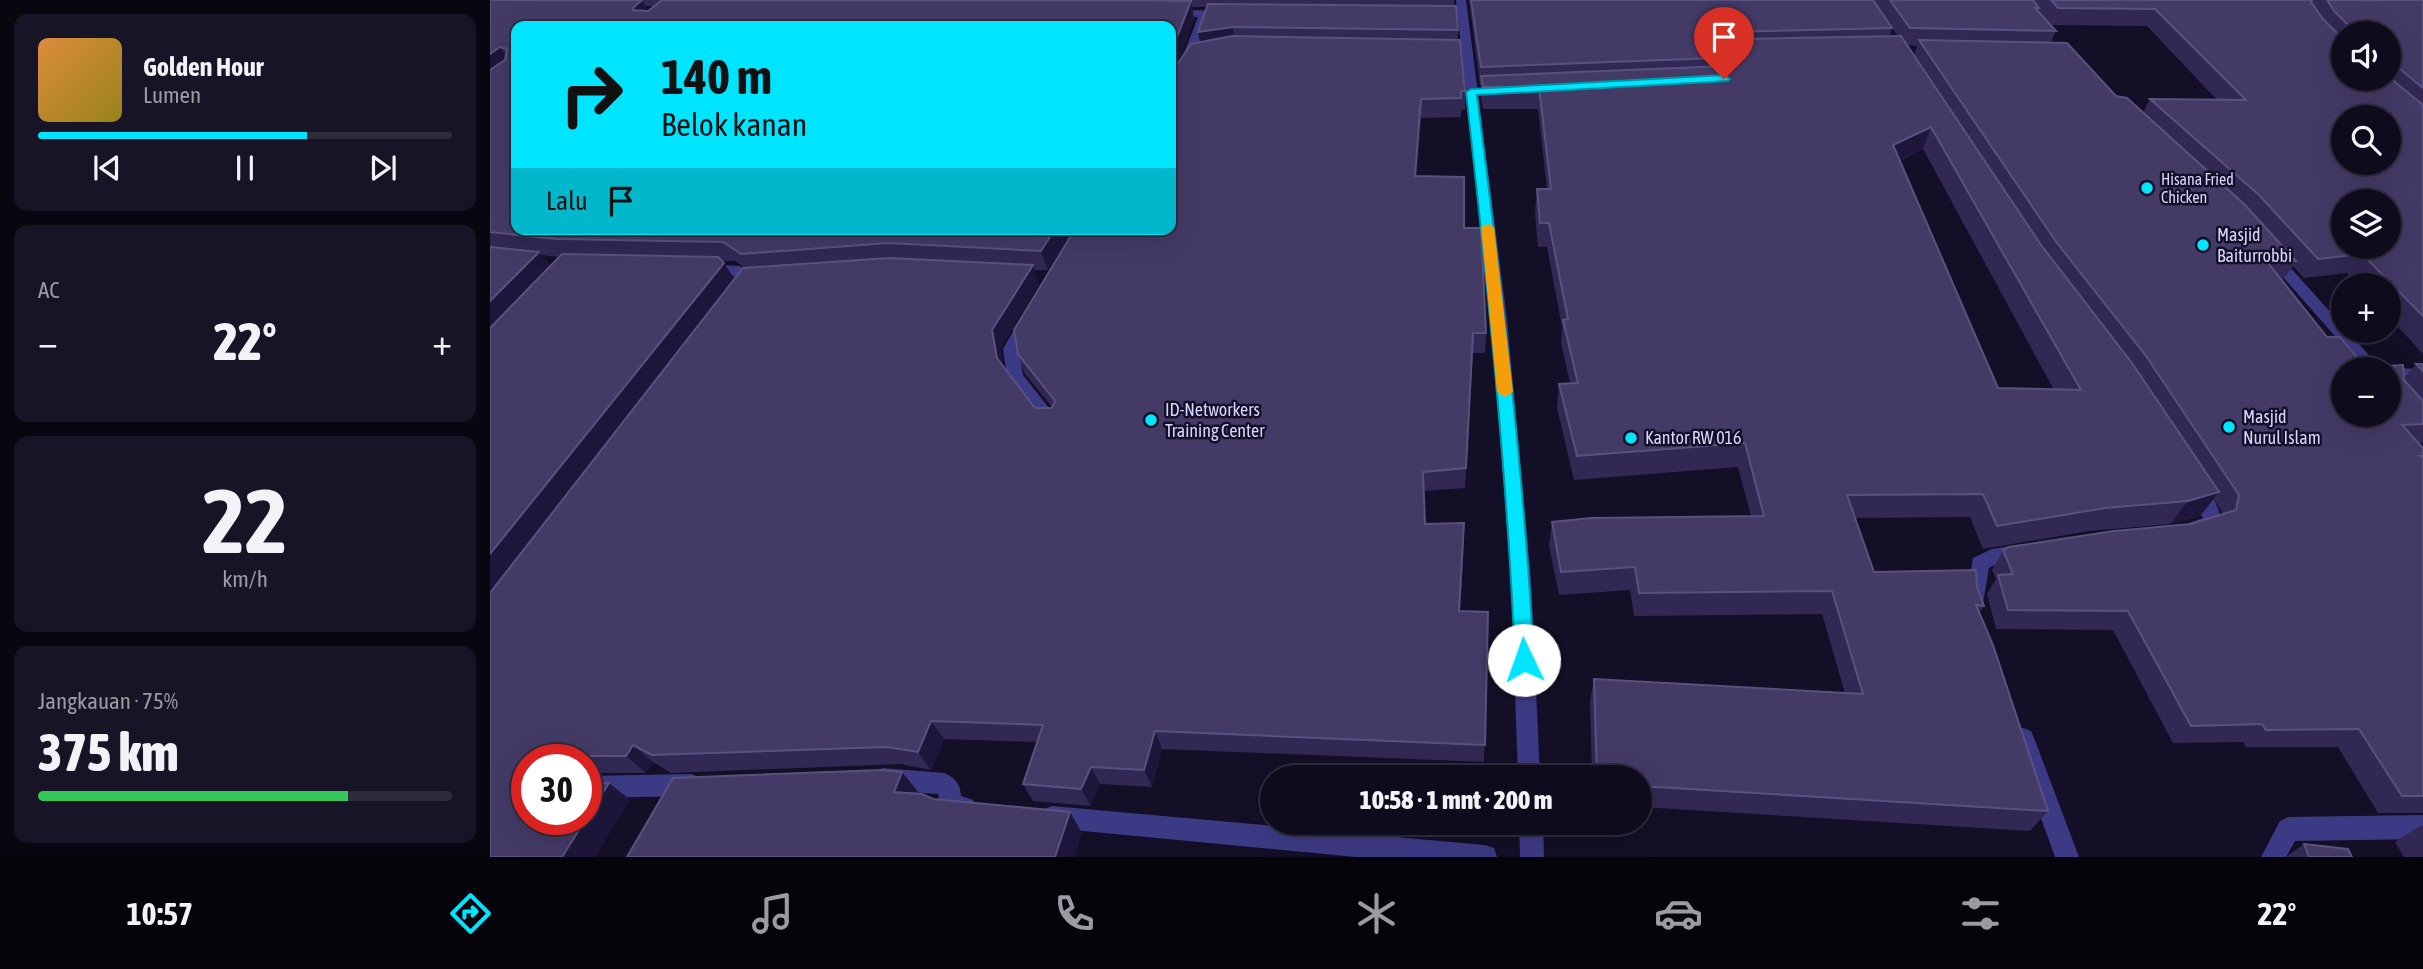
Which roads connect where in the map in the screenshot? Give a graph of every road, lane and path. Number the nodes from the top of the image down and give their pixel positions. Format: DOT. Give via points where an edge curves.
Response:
graph roads {
  1 [pos="1136,0"];
  2 [pos="1457,10"];
  3 [pos="1205,13"];
  4 [pos="1244,14"];
  5 [pos="1203,52"];
  6 [pos="1760,54"];
  7 [pos="1707,81"];
  8 [pos="2265,248"];
  9 [pos="683,268"];
  10 [pos="734,302"];
  11 [pos="1040,302"];
  12 [pos="2362,357"];
  13 [pos="2401,374"];
  14 [pos="2423,375"];
  15 [pos="1051,422"];
  16 [pos="2183,470"];
  17 [pos="2172,532"];
  18 [pos="2047,548"];
  19 [pos="1980,623"];
  20 [pos="2014,714"];
  21 [pos="1529,765"];
  22 [pos="855,779"];
  23 [pos="709,785"];
  24 [pos="602,787"];
  25 [pos="991,811"];
  26 [pos="1032,815"];
  27 [pos="2423,827"];
  28 [pos="1531,835"];
  29 [pos="1485,857"];
  30 [pos="1532,857"];
  31 [pos="2067,857"];
  32 [pos="2273,857"];
  1 -- 3 [label="street" via="1135,8 1143,12"];
  2 -- 21 [label="street" via="1460,52 1478,92 1521,580"];
  3 -- 4 [label="street"];
  3 -- 5 [label="street" via="1186,60"];
  6 -- 7 [label="street" via="1718,55 1724,79"];
  8 -- 12 [label="street"];
  9 -- 10 [label="street" via="735,269 756,280"];
  11 -- 15 [label="street" via="1011,349 1015,376"];
  13 -- 14 [label="street"];
  16 -- 17 [label="street" via="2213,514 2212,522"];
  18 -- 19 [label="street" via="1992,557 1980,564 1974,594"];
  20 -- 31 [label="street"];
  22 -- 25 [label="street" via="900,778 944,784 949,789 950,807"];
  23 -- 24 [label="street"];
  26 -- 29 [label="street"];
  27 -- 32 [label="street" via="2288,829"];
  28 -- 30 [label="street"];
}
